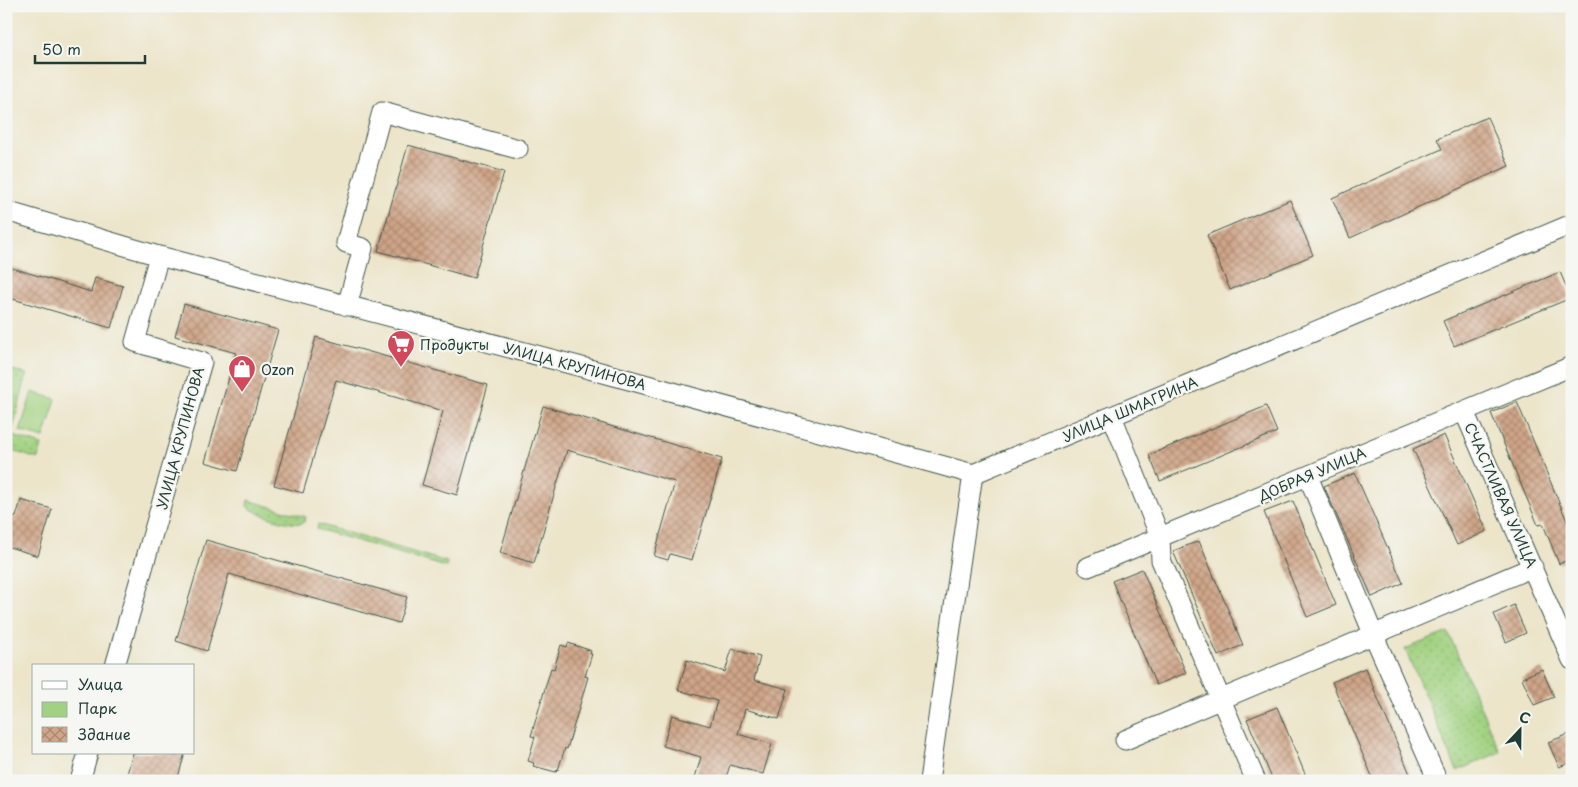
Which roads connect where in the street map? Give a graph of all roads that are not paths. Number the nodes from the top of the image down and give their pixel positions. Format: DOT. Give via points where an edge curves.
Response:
graph roads {
  1 [pos="518,148"];
  2 [pos="6,211"];
  3 [pos="1572,224"];
  4 [pos="159,256"];
  5 [pos="347,306"];
  6 [pos="1572,366"];
  7 [pos="1464,411"];
  8 [pos="1112,416"];
  9 [pos="973,474"];
  10 [pos="1308,476"];
  11 [pos="1160,537"];
  12 [pos="1088,566"];
  13 [pos="1533,567"];
  14 [pos="1374,636"];
  15 [pos="1572,660"];
  16 [pos="116,664"];
  17 [pos="1221,700"];
  18 [pos="1124,740"];
  19 [pos="88,754"];
  20 [pos="80,781"];
  21 [pos="929,781"];
  22 [pos="1256,781"];
  23 [pos="1438,781"];
  1 -- 5 [label="street" via="382,112 346,243 363,248"];
  2 -- 4 [label="street, УЛИЦА КРУПИНОВА"];
  3 -- 8 [label="street, УЛИЦА ШМАГРИНА"];
  4 -- 5 [label="street, УЛИЦА КРУПИНОВА"];
  4 -- 16 [label="street, УЛИЦА КРУПИНОВА" via="136,342 202,362"];
  5 -- 9 [label="street, УЛИЦА КРУПИНОВА"];
  6 -- 7 [label="street, СЧАСТЛИВАЯ УЛИЦА"];
  7 -- 10 [label="street, ДОБРАЯ УЛИЦА"];
  7 -- 13 [label="street, СЧАСТЛИВАЯ УЛИЦА"];
  8 -- 9 [label="street, УЛИЦА ШМАГРИНА"];
  8 -- 11 [label="street"];
  9 -- 21 [label="street"];
  10 -- 11 [label="street, ДОБРАЯ УЛИЦА"];
  10 -- 14 [label="street"];
  11 -- 12 [label="street, ДОБРАЯ УЛИЦА"];
  11 -- 17 [label="street" via="1161,560"];
  13 -- 14 [label="street"];
  13 -- 15 [label="street, СЧАСТЛИВАЯ УЛИЦА"];
  14 -- 17 [label="street"];
  14 -- 23 [label="street"];
  17 -- 18 [label="street"];
  17 -- 22 [label="street"];
  19 -- 20 [label="street"];
}
